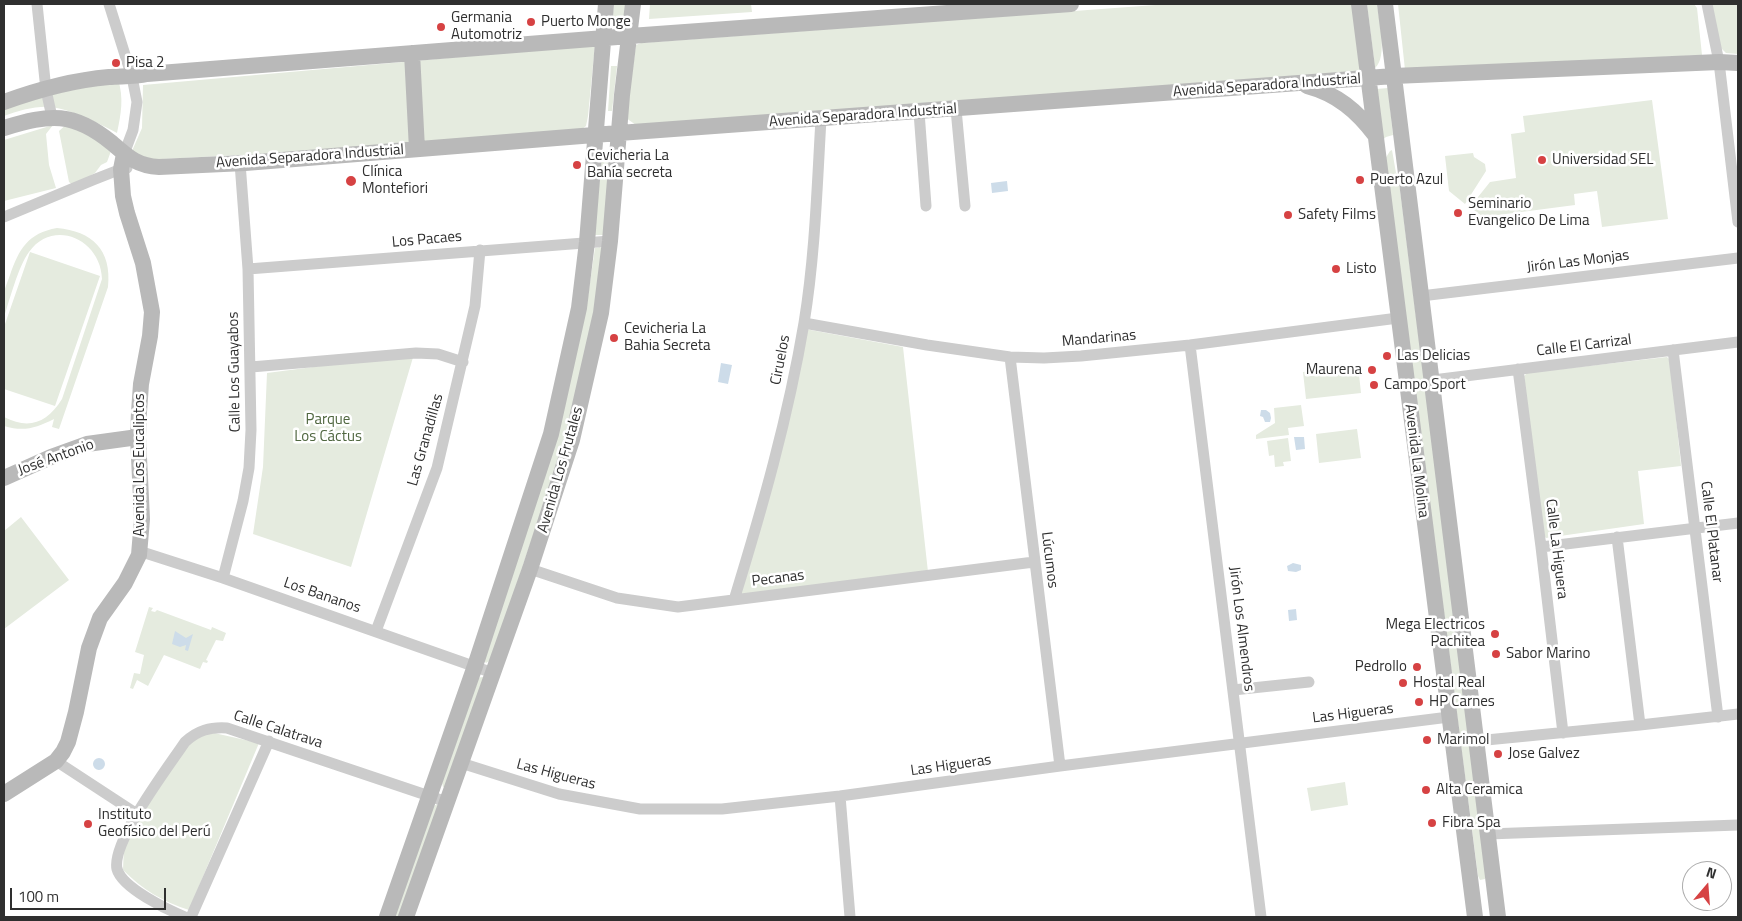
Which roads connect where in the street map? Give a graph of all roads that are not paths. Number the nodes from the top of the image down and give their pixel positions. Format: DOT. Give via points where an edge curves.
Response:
graph roads {
  1 [pos="37,4"];
  2 [pos="109,4"];
  3 [pos="606,4"];
  4 [pos="633,4"];
  5 [pos="1071,4"];
  6 [pos="1359,4"];
  7 [pos="1385,4"];
  8 [pos="1707,4"];
  9 [pos="969,7"];
  10 [pos="630,36"];
  11 [pos="603,38"];
  12 [pos="412,53"];
  13 [pos="1719,62"];
  14 [pos="1738,63"];
  15 [pos="1394,76"];
  16 [pos="132,77"];
  17 [pos="1368,78"];
  18 [pos="1300,84"];
  19 [pos="46,90"];
  20 [pos="4,102"];
  21 [pos="956,109"];
  22 [pos="919,112"];
  23 [pos="52,117"];
  24 [pos="821,119"];
  25 [pos="4,128"];
  26 [pos="619,133"];
  27 [pos="596,135"];
  28 [pos="1375,136"];
  29 [pos="417,150"];
  30 [pos="1378,158"];
  31 [pos="123,161"];
  32 [pos="240,163"];
  33 [pos="1407,178"];
  34 [pos="926,206"];
  35 [pos="965,206"];
  36 [pos="4,217"];
  37 [pos="1738,222"];
  38 [pos="610,241"];
  39 [pos="587,242"];
  40 [pos="480,250"];
  41 [pos="1738,258"];
  42 [pos="248,269"];
  43 [pos="1421,296"];
  44 [pos="1398,318"];
  45 [pos="804,323"];
  46 [pos="1738,342"];
  47 [pos="1190,345"];
  48 [pos="1673,350"];
  49 [pos="1010,357"];
  50 [pos="463,362"];
  51 [pos="251,367"];
  52 [pos="1518,369"];
  53 [pos="1433,380"];
  54 [pos="138,438"];
  55 [pos="4,478"];
  56 [pos="1738,523"];
  57 [pos="1695,528"];
  58 [pos="1617,538"];
  59 [pos="1541,547"];
  60 [pos="139,551"];
  61 [pos="1034,562"];
  62 [pos="530,569"];
  63 [pos="223,578"];
  64 [pos="734,600"];
  65 [pos="376,631"];
  66 [pos="475,666"];
  67 [pos="493,673"];
  68 [pos="1308,682"];
  69 [pos="1233,690"];
  70 [pos="1738,714"];
  71 [pos="1718,716"];
  72 [pos="1449,718"];
  73 [pos="1640,725"];
  74 [pos="1563,733"];
  75 [pos="1476,741"];
  76 [pos="269,742"];
  77 [pos="1240,743"];
  78 [pos="56,761"];
  79 [pos="461,763"];
  80 [pos="1060,766"];
  81 [pos="4,794"];
  82 [pos="429,796"];
  83 [pos="840,796"];
  84 [pos="447,802"];
  85 [pos="137,814"];
  86 [pos="1738,824"];
  87 [pos="1488,834"];
  88 [pos="1494,877"];
  89 [pos="1471,881"];
  90 [pos="185,917"];
  91 [pos="191,917"];
  92 [pos="387,917"];
  93 [pos="406,917"];
  94 [pos="850,917"];
  95 [pos="1261,917"];
  96 [pos="1475,917"];
  97 [pos="1498,917"];
  1 -- 19 [label="street"];
  2 -- 16 [label="street"];
  3 -- 11 [label="main road, Avenida Los Frutales"];
  4 -- 10 [label="main road, Avenida Los Frutales"];
  5 -- 9 [label="main road"];
  6 -- 17 [label="main road, Avenida La Molina"];
  7 -- 15 [label="main road, Avenida La Molina"];
  8 -- 13 [label="street"];
  9 -- 10 [label="main road"];
  10 -- 11 [label="main road"];
  10 -- 26 [label="main road, Avenida Los Frutales"];
  11 -- 12 [label="main road"];
  11 -- 27 [label="main road, Avenida Los Frutales"];
  12 -- 16 [label="main road"];
  12 -- 29 [label="main road"];
  13 -- 14 [label="main road, Avenida Separadora Industrial"];
  13 -- 15 [label="main road, Avenida Separadora Industrial"];
  13 -- 37 [label="street"];
  15 -- 17 [label="main road, Avenida Separadora Industrial"];
  15 -- 33 [label="main road, Avenida La Molina"];
  16 -- 19 [label="main road" via="110,77"];
  16 -- 31 [label="street" via="136,117"];
  17 -- 18 [label="main road, Avenida Separadora Industrial"];
  17 -- 28 [label="main road, Avenida La Molina"];
  18 -- 21 [label="main road, Avenida Separadora Industrial"];
  18 -- 28 [label="main road" via="1336,96 1364,120"];
  19 -- 20 [label="main road"];
  19 -- 23 [label="street"];
  21 -- 22 [label="main road, Avenida Separadora Industrial"];
  21 -- 35 [label="street"];
  22 -- 24 [label="main road, Avenida Separadora Industrial"];
  22 -- 34 [label="street"];
  23 -- 25 [label="main road, Avenida Separadora Industrial" via="32,119"];
  23 -- 31 [label="main road, Avenida Separadora Industrial" via="78,122 106,139"];
  24 -- 26 [label="main road, Avenida Separadora Industrial"];
  24 -- 45 [label="street, Ciruelos"];
  26 -- 27 [label="main road, Avenida Separadora Industrial"];
  26 -- 38 [label="main road, Avenida Los Frutales"];
  27 -- 29 [label="main road, Avenida Separadora Industrial"];
  27 -- 39 [label="main road, Avenida Los Frutales"];
  28 -- 30 [label="main road, Avenida La Molina"];
  29 -- 32 [label="main road, Avenida Separadora Industrial"];
  30 -- 33 [label="main road" via="1386,146 1396,144"];
  30 -- 44 [label="main road, Avenida La Molina"];
  31 -- 32 [label="main road, Avenida Separadora Industrial" via="148,166"];
  31 -- 36 [label="street"];
  31 -- 54 [label="main road, Avenida Los Eucaliptos" via="123,196 143,263 152,312 141,384"];
  32 -- 42 [label="street, Calle Los Guayabos"];
  33 -- 43 [label="main road, Avenida La Molina"];
  38 -- 39 [label="street, Los Pacaes"];
  38 -- 62 [label="main road, Avenida Los Frutales" via="601,313 572,440"];
  39 -- 40 [label="street, Los Pacaes"];
  39 -- 66 [label="main road, Avenida Los Frutales" via="580,308 550,434"];
  40 -- 42 [label="street, Los Pacaes"];
  40 -- 50 [label="street, Las Granadillas" via="475,306"];
  41 -- 43 [label="street, Jirón Las Monjas"];
  42 -- 51 [label="street, Calle Los Guayabos"];
  43 -- 53 [label="main road, Avenida La Molina"];
  44 -- 47 [label="street, Mandarinas"];
  44 -- 72 [label="main road, Avenida La Molina"];
  45 -- 49 [label="street, Mandarinas"];
  45 -- 64 [label="street, Ciruelos" via="785,418"];
  46 -- 48 [label="street, Calle El Carrizal"];
  47 -- 49 [label="street, Mandarinas" via="1081,356"];
  47 -- 69 [label="street, Jirón Los Almendros"];
  48 -- 52 [label="street, Calle El Carrizal"];
  48 -- 57 [label="street, Calle El Platanar"];
  49 -- 61 [label="street, Lúcumos"];
  50 -- 51 [label="street" via="438,354 416,353"];
  50 -- 65 [label="street, Las Granadillas" via="437,468"];
  51 -- 63 [label="street, Calle Los Guayabos" via="249,468"];
  52 -- 53 [label="street, Calle El Carrizal"];
  52 -- 59 [label="street, Calle La Higuera"];
  53 -- 75 [label="main road, Avenida La Molina"];
  54 -- 55 [label="main road, José Antonio" via="87,444"];
  54 -- 60 [label="main road, Avenida Los Eucaliptos" via="142,494"];
  56 -- 57 [label="street"];
  57 -- 58 [label="street"];
  57 -- 71 [label="street, Calle El Platanar"];
  58 -- 59 [label="street"];
  58 -- 73 [label="street"];
  59 -- 74 [label="street, Calle La Higuera"];
  60 -- 63 [label="street, Los Bananos"];
  60 -- 78 [label="main road, Avenida Los Eucaliptos" via="124,583 100,618 89,648 68,742"];
  61 -- 64 [label="street, Pecanas"];
  61 -- 80 [label="street, Lúcumos"];
  62 -- 64 [label="street, Pecanas" via="617,598 644,603 678,606"];
  62 -- 67 [label="main road, Avenida Los Frutales"];
  63 -- 65 [label="street, Los Bananos"];
  65 -- 66 [label="street, Los Bananos"];
  66 -- 67 [label="street, Los Bananos"];
  66 -- 82 [label="main road, Avenida Los Frutales"];
  67 -- 79 [label="main road, Avenida Los Frutales"];
  68 -- 69 [label="street"];
  69 -- 77 [label="street, Jirón Los Almendros"];
  70 -- 71 [label="street"];
  71 -- 73 [label="street"];
  72 -- 77 [label="street, Las Higueras"];
  72 -- 89 [label="main road, Avenida La Molina"];
  73 -- 74 [label="street"];
  74 -- 75 [label="street"];
  75 -- 87 [label="main road, Avenida La Molina"];
  76 -- 82 [label="street, Calle Calatrava"];
  76 -- 85 [label="street, Calle Calatrava" via="227,728 215,727 194,734 185,742"];
  76 -- 91 [label="street"];
  77 -- 80 [label="street, Las Higueras"];
  77 -- 95 [label="street, Jirón Los Almendros"];
  78 -- 81 [label="main road, Avenida Los Eucaliptos"];
  78 -- 85 [label="street"];
  79 -- 83 [label="street, Las Higueras" via="559,794 640,809 722,809"];
  79 -- 84 [label="main road, Avenida Los Frutales"];
  80 -- 83 [label="street, Las Higueras"];
  82 -- 84 [label="street, Calle Calatrava"];
  82 -- 92 [label="main road, Avenida Los Frutales"];
  83 -- 94 [label="street"];
  84 -- 93 [label="main road, Avenida Los Frutales"];
  85 -- 90 [label="street, Calle Calatrava" via="119,850 117,859 121,877 140,893"];
  86 -- 87 [label="street"];
  87 -- 88 [label="main road, Avenida La Molina"];
  88 -- 89 [label="main road" via="1487,888 1481,889"];
  88 -- 97 [label="main road, Avenida La Molina"];
  89 -- 96 [label="main road, Avenida La Molina"];
}
